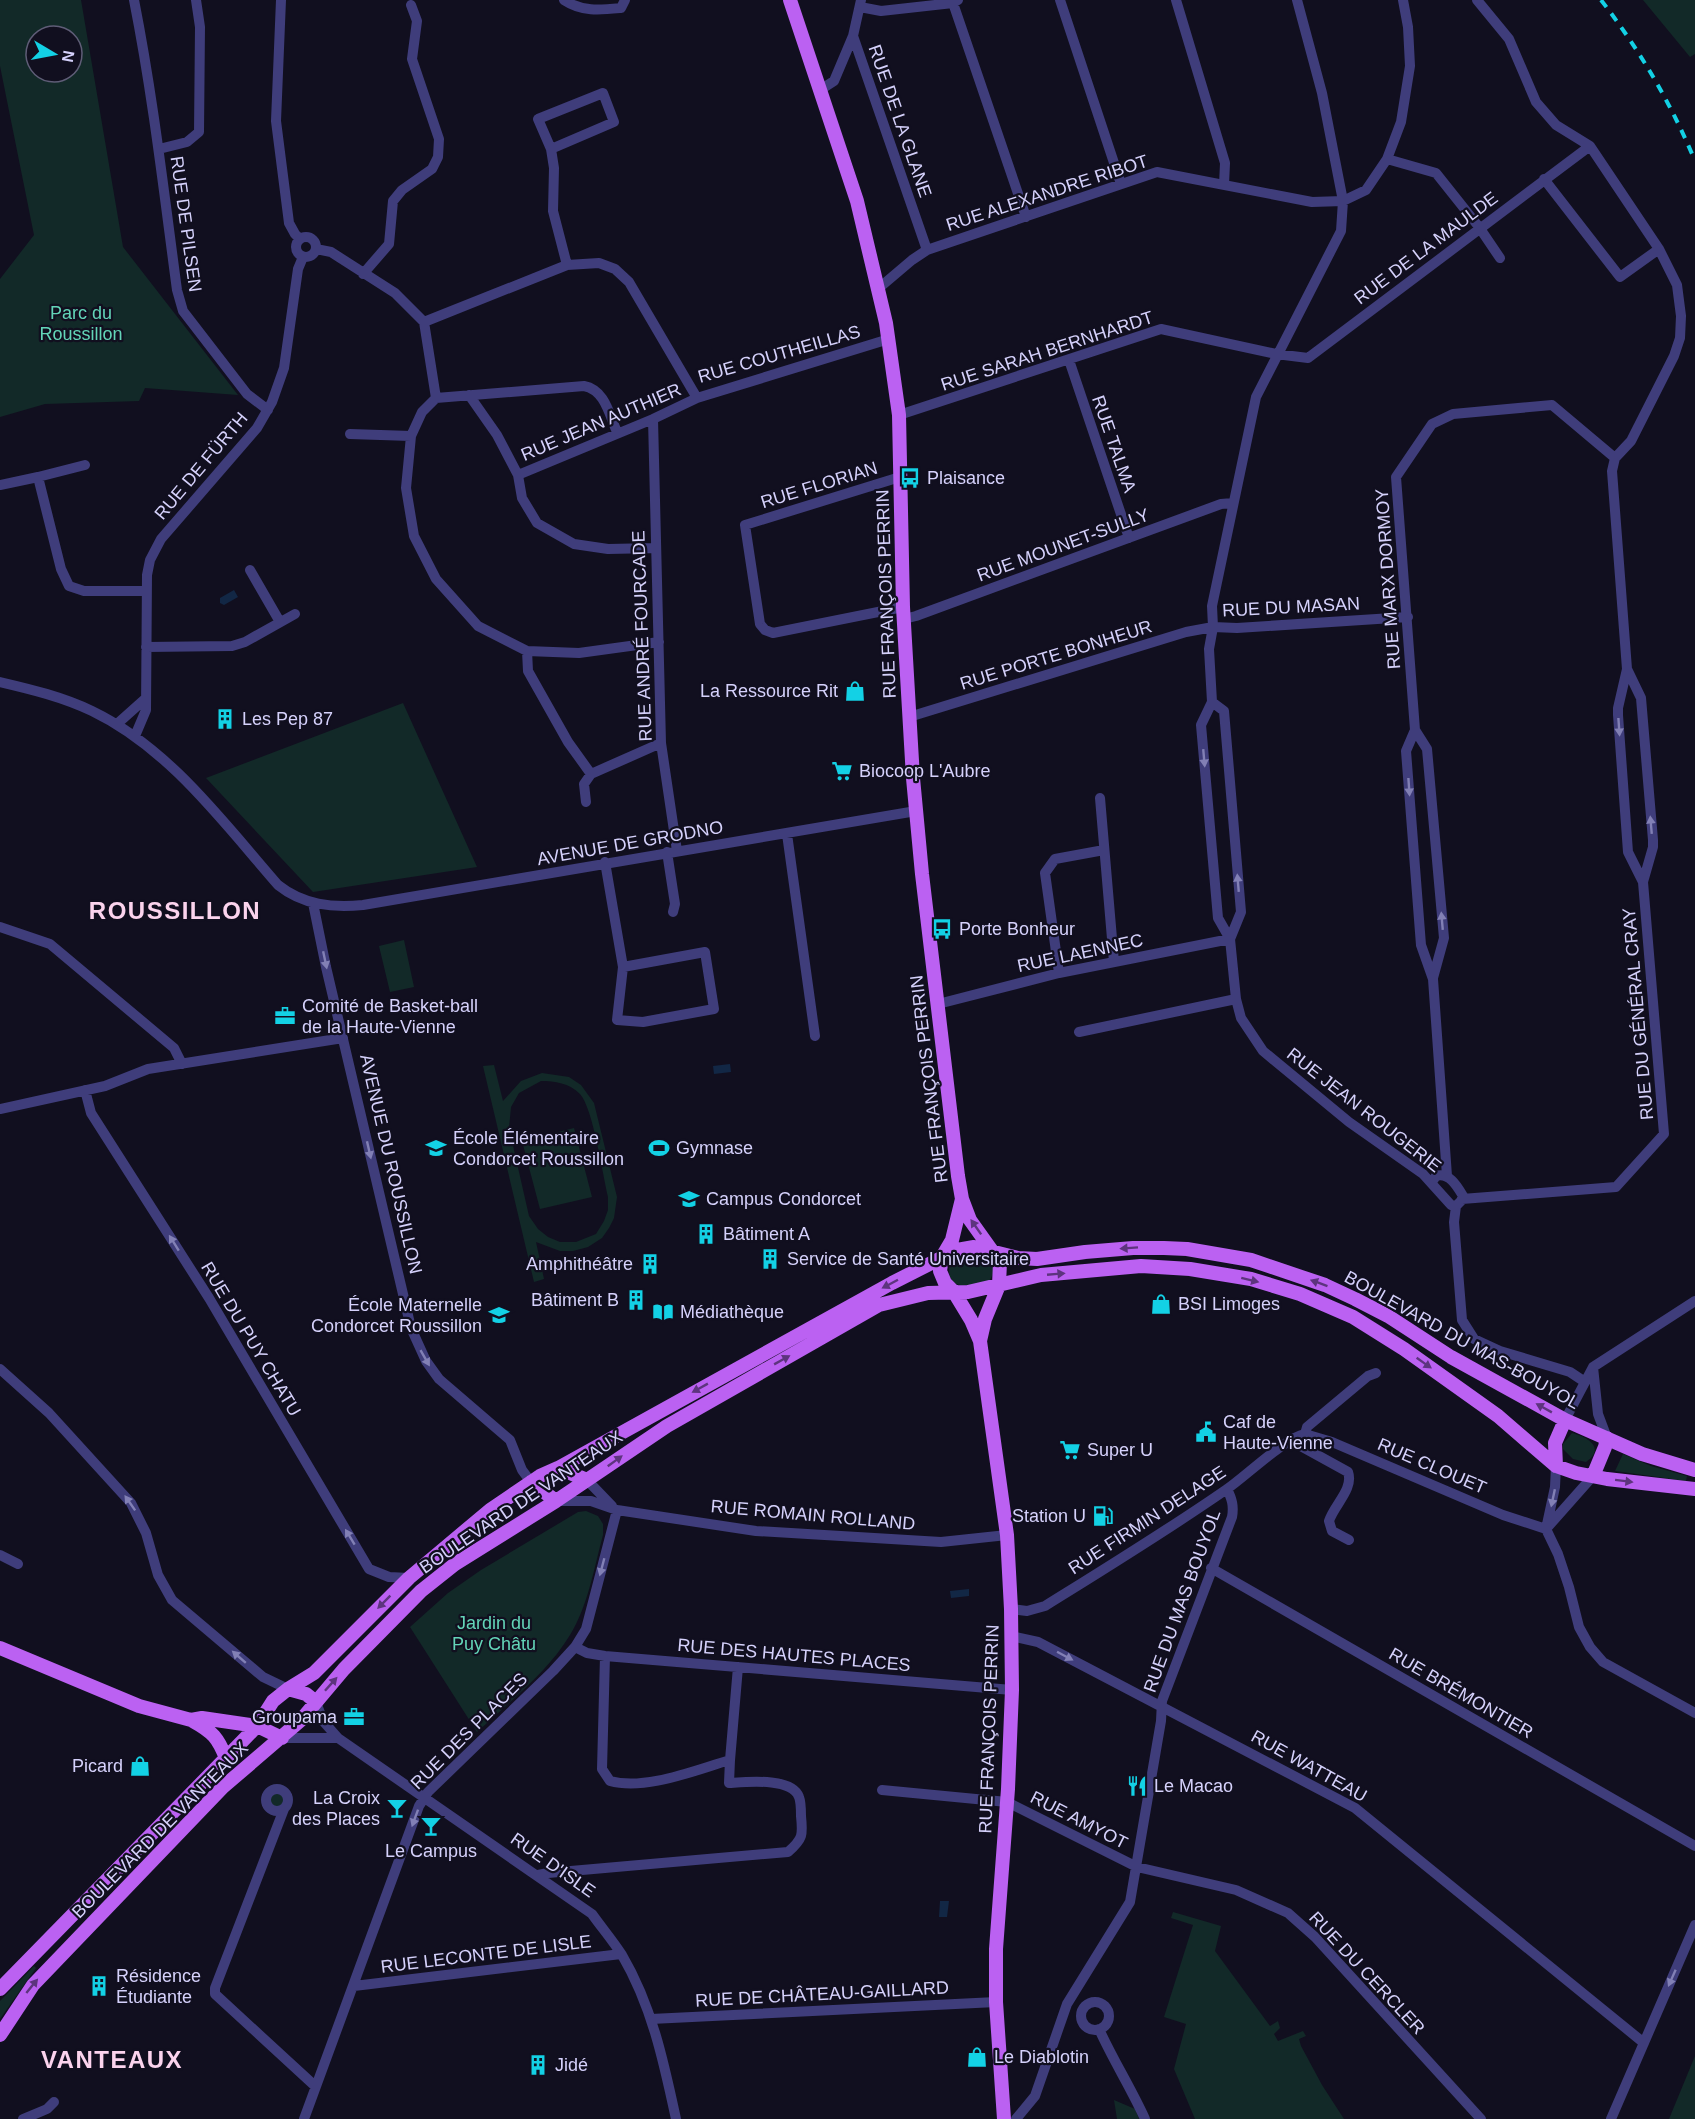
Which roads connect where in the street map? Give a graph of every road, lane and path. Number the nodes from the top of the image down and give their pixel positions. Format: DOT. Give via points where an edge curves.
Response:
graph roads {
  1 [pos="134,0"];
  2 [pos="196,0"];
  3 [pos="281,0"];
  4 [pos="564,0"];
  5 [pos="625,0"];
  6 [pos="790,0"];
  7 [pos="1060,0"];
  8 [pos="1176,0"];
  9 [pos="1297,0"];
  10 [pos="1403,0"];
  11 [pos="1477,0"];
  12 [pos="956,1"];
  13 [pos="860,3"];
  14 [pos="411,4"];
  15 [pos="604,5"];
  16 [pos="854,36"];
  17 [pos="820,90"];
  18 [pos="1590,146"];
  19 [pos="159,149"];
  20 [pos="550,149"];
  21 [pos="1387,159"];
  22 [pos="1545,179"];
  23 [pos="1121,184"];
  24 [pos="1224,185"];
  25 [pos="1343,201"];
  26 [pos="1026,217"];
  27 [pos="1479,227"];
  28 [pos="300,239"];
  29 [pos="316,249"];
  30 [pos="1659,249"];
  31 [pos="927,250"];
  32 [pos="303,257"];
  33 [pos="1500,258"];
  34 [pos="567,265"];
  35 [pos="363,274"];
  36 [pos="879,288"];
  37 [pos="424,322"];
  38 [pos="889,339"];
  39 [pos="1276,354"];
  40 [pos="1069,360"];
  41 [pos="469,395"];
  42 [pos="436,398"];
  43 [pos="697,398"];
  44 [pos="268,410"];
  45 [pos="899,415"];
  46 [pos="653,419"];
  47 [pos="617,432"];
  48 [pos="350,434"];
  49 [pos="411,436"];
  50 [pos="1615,458"];
  51 [pos="85,465"];
  52 [pos="518,476"];
  53 [pos="38,477"];
  54 [pos="900,477"];
  55 [pos="0,485"];
  56 [pos="1233,503"];
  57 [pos="1129,538"];
  58 [pos="656,548"];
  59 [pos="250,570"];
  60 [pos="146,591"];
  61 [pos="903,613"];
  62 [pos="295,614"];
  63 [pos="1408,616"];
  64 [pos="280,622"];
  65 [pos="1213,627"];
  66 [pos="659,642"];
  67 [pos="147,647"];
  68 [pos="527,651"];
  69 [pos="1627,669"];
  70 [pos="0,682"];
  71 [pos="145,699"];
  72 [pos="1212,702"];
  73 [pos="909,717"];
  74 [pos="117,724"];
  75 [pos="1415,730"];
  76 [pos="135,736"];
  77 [pos="661,743"];
  78 [pos="591,774"];
  79 [pos="1100,798"];
  80 [pos="585,802"];
  81 [pos="916,811"];
  82 [pos="787,834"];
  83 [pos="1104,850"];
  84 [pos="672,852"];
  85 [pos="605,862"];
  86 [pos="1643,882"];
  87 [pos="313,903"];
  88 [pos="673,912"];
  89 [pos="0,927"];
  90 [pos="1230,939"];
  91 [pos="1114,962"];
  92 [pos="622,967"];
  93 [pos="1059,973"];
  94 [pos="1433,979"];
  95 [pos="1236,999"];
  96 [pos="938,1004"];
  97 [pos="1079,1032"];
  98 [pos="815,1036"];
  99 [pos="343,1038"];
  100 [pos="182,1064"];
  101 [pos="85,1090"];
  102 [pos="0,1109"];
  103 [pos="1447,1176"];
  104 [pos="1432,1182"];
  105 [pos="962,1199"];
  106 [pos="1456,1203"];
  107 [pos="994,1251"];
  108 [pos="942,1257"];
  109 [pos="999,1285"];
  110 [pos="954,1292"];
  111 [pos="1695,1301"];
  112 [pos="980,1341"];
  113 [pos="1593,1367"];
  114 [pos="0,1369"];
  115 [pos="1376,1373"];
  116 [pos="1585,1382"];
  117 [pos="1565,1420"];
  118 [pos="1305,1434"];
  119 [pos="1292,1439"];
  120 [pos="1606,1443"];
  121 [pos="1556,1466"];
  122 [pos="558,1468"];
  123 [pos="1695,1470"];
  124 [pos="1593,1476"];
  125 [pos="587,1480"];
  126 [pos="531,1482"];
  127 [pos="1227,1489"];
  128 [pos="1695,1489"];
  129 [pos="556,1501"];
  130 [pos="617,1510"];
  131 [pos="1546,1529"];
  132 [pos="1007,1535"];
  133 [pos="1349,1540"];
  134 [pos="0,1555"];
  135 [pos="18,1564"];
  136 [pos="1211,1568"];
  137 [pos="409,1578"];
  138 [pos="1011,1609"];
  139 [pos="1011,1635"];
  140 [pos="575,1647"];
  141 [pos="0,1648"];
  142 [pos="605,1656"];
  143 [pos="738,1667"];
  144 [pos="288,1689"];
  145 [pos="1012,1690"];
  146 [pos="311,1698"];
  147 [pos="1162,1708"];
  148 [pos="1695,1713"];
  149 [pos="191,1720"];
  150 [pos="257,1726"];
  151 [pos="277,1735"];
  152 [pos="338,1738"];
  153 [pos="226,1758"];
  154 [pos="730,1760"];
  155 [pos="882,1790"];
  156 [pos="424,1798"];
  157 [pos="1007,1802"];
  158 [pos="284,1809"];
  159 [pos="1695,1846"];
  160 [pos="1137,1867"];
  161 [pos="538,1875"];
  162 [pos="1695,1924"];
  163 [pos="1692,1942"];
  164 [pos="621,1954"];
  165 [pos="354,1986"];
  166 [pos="0,1989"];
  167 [pos="996,2002"];
  168 [pos="1067,2004"];
  169 [pos="1082,2010"];
  170 [pos="651,2019"];
  171 [pos="1099,2029"];
  172 [pos="0,2035"];
  173 [pos="1644,2043"];
  174 [pos="315,2086"];
  175 [pos="54,2102"];
  176 [pos="23,2119"];
  177 [pos="304,2119"];
  178 [pos="676,2119"];
  179 [pos="1004,2119"];
  180 [pos="1017,2119"];
  181 [pos="1146,2119"];
  182 [pos="1481,2119"];
  183 [pos="1611,2119"];
  1 -- 19 [label="street"];
  2 -- 19 [label="street, RUE DE PILSEN" via="200,27 199,132 187,142"];
  3 -- 28 [label="street" via="276,121 290,223"];
  4 -- 15 [label="street" via="576,8"];
  5 -- 15 [label="street" via="621,8"];
  6 -- 17 [label="main road, RUE FRANÇOIS PERRIN"];
  7 -- 23 [label="street"];
  8 -- 24 [label="street" via="1225,163"];
  9 -- 25 [label="street, RUE JEAN ROUGERIE" via="1322,93"];
  10 -- 21 [label="street" via="1410,66 1401,122"];
  11 -- 18 [label="street" via="1509,39 1536,102 1556,125"];
  12 -- 13 [label="street" via="881,10"];
  12 -- 26 [label="street"];
  13 -- 16 [label="street"];
  14 -- 35 [label="street" via="417,21 412,59 439,139 438,158 432,169 393,201 389,244"];
  16 -- 17 [label="street" via="834,81"];
  16 -- 31 [label="street, RUE DE LA GLANE"];
  17 -- 36 [label="main road, RUE FRANÇOIS PERRIN" via="857,201"];
  18 -- 22 [label="street, RUE DE LA MAULDE"];
  18 -- 30 [label="street"];
  19 -- 44 [label="street, RUE DE PILSEN" via="183,311 247,394"];
  20 -- 20 [label="street" via="614,122 603,93 538,119"];
  20 -- 34 [label="street" via="554,168 553,211"];
  21 -- 25 [label="street" via="1366,190"];
  21 -- 27 [label="street" via="1436,173"];
  22 -- 27 [label="street, RUE DE LA MAULDE"];
  22 -- 30 [label="street" via="1620,277"];
  23 -- 24 [label="street, RUE ALEXANDRE RIBOT" via="1157,172"];
  23 -- 26 [label="street, RUE ALEXANDRE RIBOT"];
  24 -- 25 [label="street, RUE ALEXANDRE RIBOT" via="1312,202"];
  25 -- 39 [label="street, RUE JEAN ROUGERIE" via="1341,231"];
  26 -- 31 [label="street, RUE ALEXANDRE RIBOT"];
  27 -- 33 [label="street"];
  27 -- 39 [label="street, RUE DE LA MAULDE" via="1308,358"];
  28 -- 29 [label="street" via="309,238"];
  28 -- 32 [label="street" via="296,249"];
  29 -- 32 [label="street" via="311,256"];
  29 -- 35 [label="street" via="331,252"];
  30 -- 50 [label="street" via="1677,285 1680,339 1631,441"];
  31 -- 36 [label="street, RUE ALEXANDRE RIBOT"];
  32 -- 44 [label="street, RUE DE FÜRTH" via="284,368"];
  34 -- 37 [label="street, RUE COUTHEILLAS"];
  34 -- 43 [label="street, RUE COUTHEILLAS" via="599,263 615,269 629,282"];
  35 -- 37 [label="street" via="395,293"];
  36 -- 38 [label="main road, RUE FRANÇOIS PERRIN"];
  37 -- 42 [label="street"];
  38 -- 43 [label="street, RUE COUTHEILLAS"];
  38 -- 45 [label="main road, RUE FRANÇOIS PERRIN"];
  39 -- 40 [label="street, RUE SARAH BERNHARDT" via="1161,329"];
  39 -- 56 [label="street, RUE JEAN ROUGERIE" via="1256,397"];
  40 -- 45 [label="street, RUE SARAH BERNHARDT"];
  40 -- 57 [label="street, RUE TALMA"];
  41 -- 42 [label="street"];
  41 -- 47 [label="street" via="592,388 601,395"];
  41 -- 52 [label="street" via="497,435"];
  42 -- 49 [label="street" via="422,412"];
  43 -- 46 [label="street, RUE JEAN AUTHIER"];
  44 -- 60 [label="street, RUE DE FÜRTH" via="257,428 161,539 150,561"];
  45 -- 54 [label="main road, RUE FRANÇOIS PERRIN"];
  46 -- 47 [label="street, RUE JEAN AUTHIER"];
  46 -- 58 [label="street, RUE ANDRÉ FOURCADE"];
  47 -- 52 [label="street, RUE JEAN AUTHIER"];
  48 -- 49 [label="street"];
  49 -- 68 [label="street" via="406,488 412,526 436,579 477,626"];
  50 -- 63 [label="street, RUE MARX DORMOY" via="1552,405 1453,414 1432,424 1396,477"];
  50 -- 69 [label="street, RUE DU GÉNÉRAL CRAY" via="1612,471"];
  51 -- 53 [label="street"];
  52 -- 58 [label="street" via="522,498 537,523 574,544 608,549"];
  53 -- 55 [label="street"];
  53 -- 60 [label="street" via="61,569 69,586 84,591"];
  54 -- 61 [label="main road, RUE FRANÇOIS PERRIN"];
  54 -- 61 [label="street, RUE FLORIAN" via="745,525 760,624 765,630 773,633"];
  56 -- 57 [label="street, RUE MOUNET-SULLY"];
  56 -- 65 [label="street, RUE JEAN ROUGERIE" via="1212,606"];
  57 -- 61 [label="street, RUE MOUNET-SULLY" via="916,616"];
  58 -- 66 [label="street, RUE ANDRÉ FOURCADE"];
  59 -- 64 [label="street"];
  60 -- 67 [label="street, RUE DE FÜRTH"];
  61 -- 73 [label="main road, RUE FRANÇOIS PERRIN"];
  62 -- 64 [label="street"];
  63 -- 65 [label="street, RUE DU MASAN"];
  63 -- 75 [label="street, RUE MARX DORMOY"];
  64 -- 67 [label="street" via="232,646"];
  65 -- 72 [label="street, RUE JEAN ROUGERIE" via="1209,650"];
  65 -- 73 [label="street, RUE PORTE BONHEUR"];
  66 -- 68 [label="street" via="579,653"];
  66 -- 77 [label="street, RUE ANDRÉ FOURCADE"];
  67 -- 71 [label="street, RUE DE FÜRTH"];
  68 -- 78 [label="street" via="528,671"];
  69 -- 86 [label="street, RUE DU GÉNÉRAL CRAY, one-way" via="1618,708 1628,852"];
  86 -- 69 [label="street, RUE DU GÉNÉRAL CRAY, one-way" via="1653,840 1641,698"];
  70 -- 74 [label="street" via="90,710"];
  71 -- 74 [label="street"];
  71 -- 76 [label="street, RUE DE FÜRTH" via="146,710"];
  72 -- 90 [label="street, RUE JEAN ROUGERIE, one-way" via="1201,725 1218,918"];
  90 -- 72 [label="street, RUE JEAN ROUGERIE, one-way" via="1241,912 1224,711"];
  73 -- 81 [label="main road, RUE FRANÇOIS PERRIN"];
  74 -- 76 [label="street"];
  75 -- 94 [label="street, RUE MARX DORMOY, one-way" via="1406,751 1421,945"];
  94 -- 75 [label="street, RUE MARX DORMOY, one-way" via="1444,938 1426,749"];
  76 -- 87 [label="street" via="191,784 278,885"];
  77 -- 78 [label="street"];
  77 -- 84 [label="street, RUE ANDRÉ FOURCADE"];
  78 -- 80 [label="street" via="584,784"];
  79 -- 83 [label="street"];
  81 -- 82 [label="street, AVENUE DE GRODNO"];
  81 -- 96 [label="main road, RUE FRANÇOIS PERRIN"];
  82 -- 84 [label="street, AVENUE DE GRODNO"];
  82 -- 98 [label="street"];
  83 -- 91 [label="street"];
  83 -- 93 [label="street" via="1055,859 1045,873"];
  84 -- 85 [label="street, AVENUE DE GRODNO"];
  84 -- 88 [label="street, RUE ANDRÉ FOURCADE"];
  85 -- 87 [label="street, AVENUE DE GRODNO" via="350,907"];
  85 -- 92 [label="street"];
  86 -- 106 [label="street, RUE DU GÉNÉRAL CRAY" via="1664,1134 1616,1187"];
  87 -- 99 [label="street, AVENUE DU ROUSSILLON, one-way"];
  89 -- 100 [label="street" via="50,944 174,1048"];
  90 -- 91 [label="street, RUE LAENNEC"];
  90 -- 95 [label="street, RUE JEAN ROUGERIE"];
  91 -- 93 [label="street, RUE LAENNEC"];
  92 -- 92 [label="street" via="617,1020 643,1022 714,1009 705,952"];
  93 -- 96 [label="street, RUE LAENNEC"];
  94 -- 103 [label="street, RUE MARX DORMOY"];
  95 -- 97 [label="street"];
  95 -- 104 [label="street, RUE JEAN ROUGERIE" via="1241,1018 1263,1051 1349,1122"];
  96 -- 105 [label="main road, RUE FRANÇOIS PERRIN"];
  99 -- 100 [label="street"];
  99 -- 126 [label="street, AVENUE DU ROUSSILLON, one-way" via="411,1329 438,1379 510,1440"];
  100 -- 101 [label="street" via="148,1069"];
  101 -- 102 [label="street"];
  137 -- 101 [label="street, RUE DU PUY CHATU, one-way" via="389,1577 369,1569 89,1107"];
  103 -- 104 [label="street" via="1441,1174"];
  103 -- 106 [label="street" via="1463,1196"];
  104 -- 106 [label="street, RUE JEAN ROUGERIE"];
  107 -- 105 [label="main road, RUE FRANÇOIS PERRIN, one-way" via="970,1220"];
  105 -- 108 [label="main road, RUE FRANÇOIS PERRIN" via="952,1240"];
  106 -- 116 [label="street" via="1462,1320 1474,1339 1570,1372"];
  107 -- 108 [label="main road, BOULEVARD DE VANTEAUX" via="974,1247"];
  107 -- 109 [label="main road, RUE FRANÇOIS PERRIN" via="1000,1262"];
  117 -- 107 [label="main road, BOULEVARD DU MAS-BOUYOL, one-way" via="1355,1299 1251,1260 1164,1248 1037,1259"];
  108 -- 110 [label="main road, RUE FRANÇOIS PERRIN" via="942,1278"];
  108 -- 122 [label="main road, BOULEVARD DE VANTEAUX, one-way"];
  109 -- 110 [label="main road, BOULEVARD DE VANTEAUX"];
  109 -- 112 [label="main road, RUE FRANÇOIS PERRIN"];
  109 -- 121 [label="main road, BOULEVARD DU MAS-BOUYOL, one-way" via="1041,1275 1141,1266 1218,1273 1300,1294 1353,1317 1404,1349 1498,1416"];
  110 -- 112 [label="main road, RUE FRANÇOIS PERRIN"];
  125 -- 110 [label="main road, BOULEVARD DE VANTEAUX, one-way" via="708,1401 879,1305 928,1293"];
  111 -- 113 [label="street"];
  112 -- 132 [label="main road, RUE FRANÇOIS PERRIN"];
  113 -- 116 [label="street"];
  113 -- 120 [label="street"];
  144 -- 114 [label="street, one-way" via="263,1677 172,1600 158,1575 146,1533 131,1503 49,1413"];
  115 -- 118 [label="street, RUE FIRMIN DELAGE" via="1315,1420"];
  116 -- 117 [label="street"];
  117 -- 120 [label="main road, BOULEVARD DU MAS-BOUYOL"];
  117 -- 121 [label="main road" via="1555,1443"];
  118 -- 119 [label="street, RUE FIRMIN DELAGE"];
  118 -- 131 [label="street, RUE CLOUET"];
  119 -- 127 [label="street, RUE FIRMIN DELAGE"];
  119 -- 133 [label="street" via="1348,1472 1348,1486 1329,1521 1332,1531"];
  120 -- 123 [label="main road, BOULEVARD DU MAS-BOUYOL"];
  120 -- 124 [label="main road"];
  121 -- 124 [label="main road, BOULEVARD DU MAS-BOUYOL"];
  121 -- 131 [label="street, one-way"];
  122 -- 125 [label="main road"];
  122 -- 126 [label="main road, BOULEVARD DE VANTEAUX"];
  124 -- 128 [label="main road, BOULEVARD DU MAS-BOUYOL, one-way"];
  124 -- 131 [label="street"];
  125 -- 129 [label="main road, BOULEVARD DE VANTEAUX"];
  125 -- 130 [label="street"];
  126 -- 129 [label="main road, AVENUE DU ROUSSILLON"];
  126 -- 137 [label="main road, BOULEVARD DE VANTEAUX" via="490,1509"];
  127 -- 136 [label="street, RUE DU MAS BOUYOL" via="1234,1509"];
  127 -- 138 [label="street, RUE FIRMIN DELAGE" via="1045,1606 1027,1611"];
  129 -- 130 [label="street, RUE ROMAIN ROLLAND" via="591,1501"];
  146 -- 129 [label="main road, BOULEVARD DE VANTEAUX, one-way" via="421,1591 455,1564"];
  130 -- 132 [label="street, RUE ROMAIN ROLLAND" via="756,1532 941,1542"];
  130 -- 140 [label="street, RUE DES PLACES, one-way" via="586,1629"];
  131 -- 148 [label="street" via="1569,1587 1578,1627 1590,1647 1603,1662"];
  132 -- 138 [label="main road, RUE FRANÇOIS PERRIN"];
  134 -- 135 [label="street"];
  136 -- 147 [label="street, RUE DU MAS BOUYOL" via="1161,1701"];
  136 -- 159 [label="street, RUE BRÉMONTIER"];
  137 -- 144 [label="main road, BOULEVARD DE VANTEAUX, one-way" via="314,1673"];
  138 -- 139 [label="main road, RUE FRANÇOIS PERRIN"];
  139 -- 145 [label="main road, RUE FRANÇOIS PERRIN"];
  139 -- 147 [label="street, RUE WATTEAU, one-way" via="1038,1642"];
  140 -- 142 [label="street, RUE DES HAUTES PLACES"];
  140 -- 156 [label="street, RUE DES PLACES"];
  141 -- 149 [label="main road" via="139,1706"];
  142 -- 143 [label="street, RUE DES HAUTES PLACES"];
  142 -- 154 [label="street" via="602,1769 610,1780 623,1784 660,1779"];
  143 -- 145 [label="street, RUE DES HAUTES PLACES"];
  143 -- 154 [label="street"];
  144 -- 146 [label="main road"];
  144 -- 150 [label="main road, BOULEVARD DE VANTEAUX" via="273,1701"];
  145 -- 157 [label="main road, RUE FRANÇOIS PERRIN"];
  146 -- 151 [label="main road, BOULEVARD DE VANTEAUX" via="301,1720"];
  146 -- 152 [label="street, RUE D'ISLE"];
  147 -- 160 [label="street, RUE DU MAS BOUYOL"];
  147 -- 173 [label="street, RUE WATTEAU" via="1355,1808"];
  149 -- 150 [label="main road"];
  149 -- 153 [label="main road" via="210,1730"];
  150 -- 151 [label="main road"];
  150 -- 153 [label="main road, BOULEVARD DE VANTEAUX"];
  151 -- 152 [label="street"];
  172 -- 151 [label="main road, BOULEVARD DE VANTEAUX, one-way" via="33,1985"];
  152 -- 156 [label="street, RUE D'ISLE"];
  153 -- 166 [label="main road, BOULEVARD DE VANTEAUX"];
  154 -- 161 [label="street" via="729,1783 774,1783 792,1788 800,1797 802,1833 800,1842 788,1852"];
  155 -- 157 [label="street"];
  156 -- 161 [label="street, RUE D'ISLE"];
  156 -- 165 [label="street, RUE DES PLACES, one-way"];
  157 -- 160 [label="street, RUE AMYOT"];
  157 -- 167 [label="main road, RUE FRANÇOIS PERRIN"];
  158 -- 174 [label="street" via="216,1994"];
  160 -- 168 [label="street, RUE DU MAS BOUYOL" via="1130,1902"];
  160 -- 182 [label="street, RUE DU CERCLER" via="1236,1890 1288,1913 1315,1937"];
  161 -- 164 [label="street, RUE D'ISLE" via="592,1914"];
  162 -- 163 [label="street"];
  163 -- 173 [label="street, one-way"];
  164 -- 165 [label="street, RUE LECONTE DE LISLE"];
  164 -- 170 [label="street, RUE D'ISLE"];
  165 -- 174 [label="street, RUE DES PLACES"];
  167 -- 170 [label="street, RUE DE CHÂTEAU-GAILLARD"];
  167 -- 179 [label="main road, RUE FRANÇOIS PERRIN"];
  168 -- 169 [label="street"];
  168 -- 180 [label="street, RUE DU MAS BOUYOL" via="1035,2096"];
  169 -- 171 [label="street" via="1081,2019 1086,2027"];
  169 -- 171 [label="street" via="1093,2002 1106,2007 1107,2024"];
  170 -- 178 [label="street, RUE D'ISLE"];
  171 -- 181 [label="street"];
  173 -- 183 [label="street"];
  174 -- 177 [label="street, RUE DES PLACES"];
  175 -- 176 [label="street"];
}
